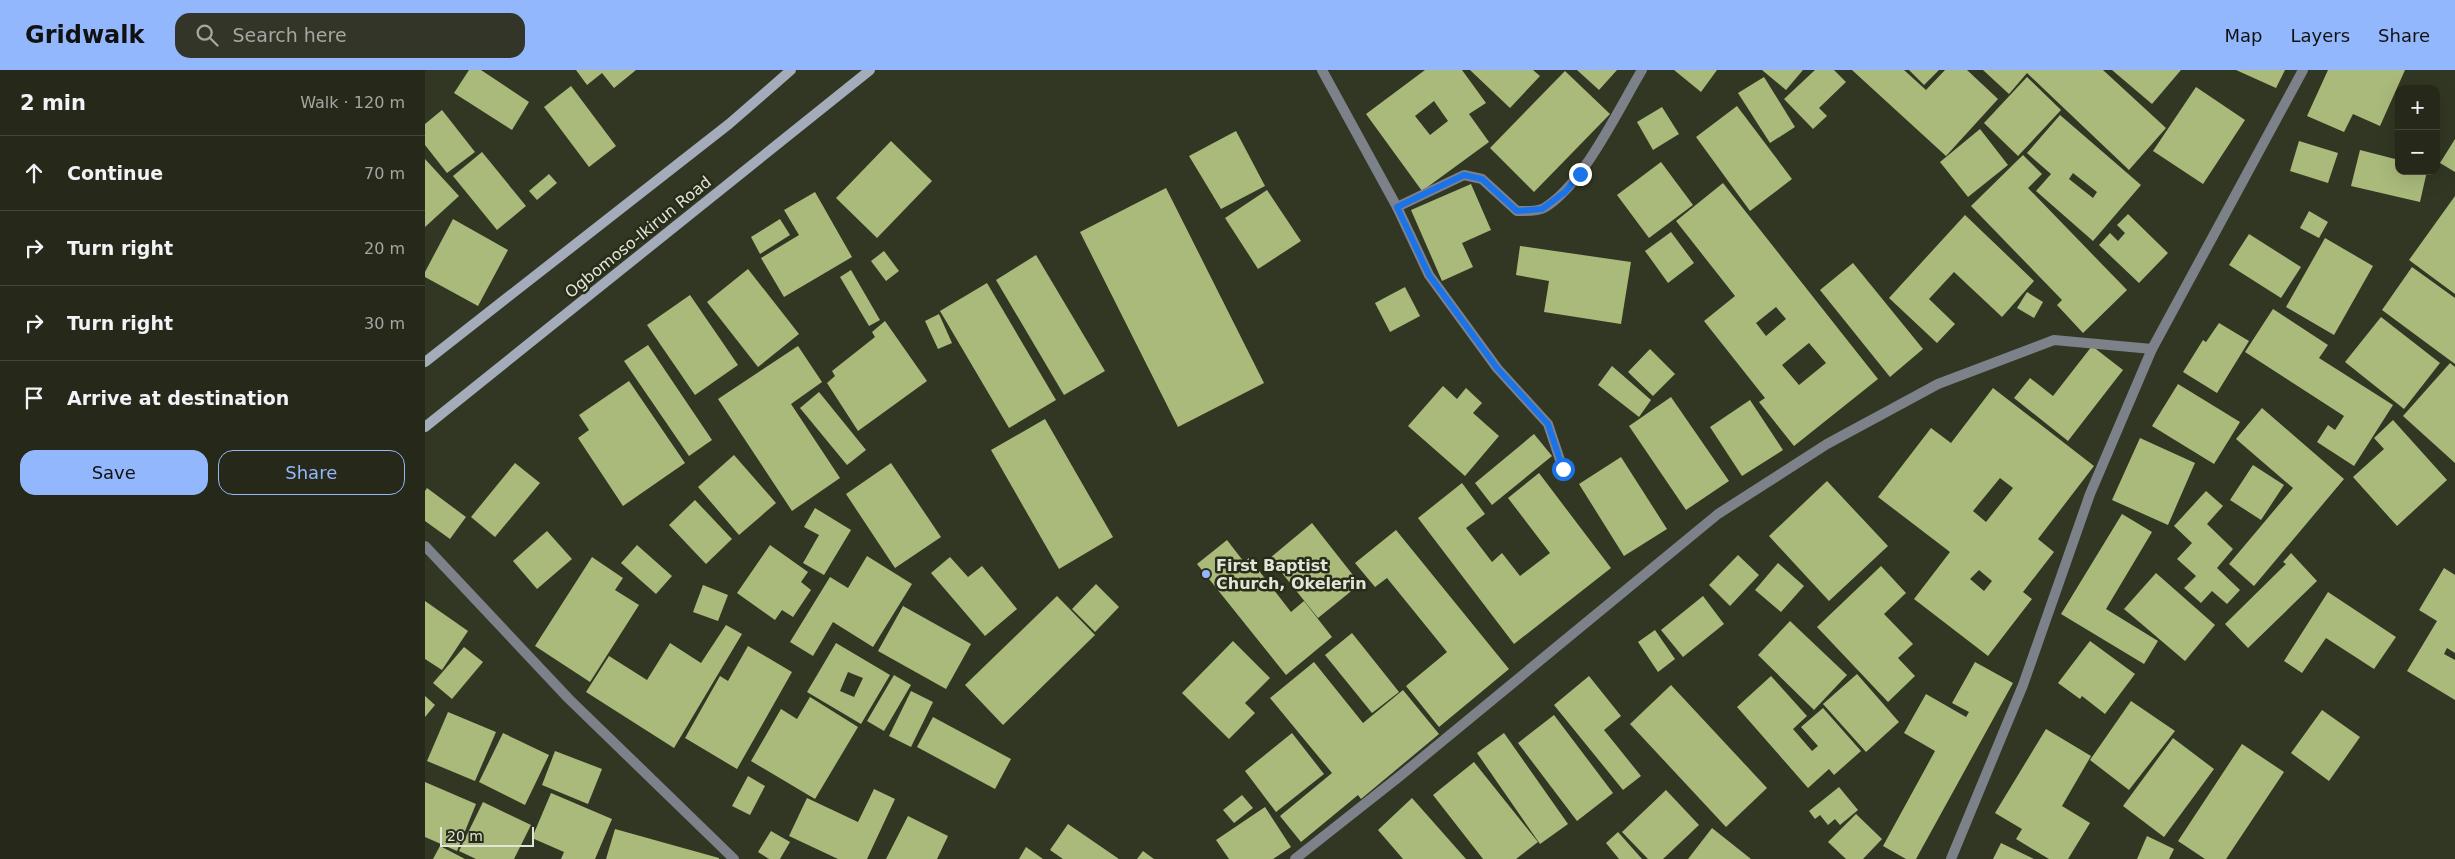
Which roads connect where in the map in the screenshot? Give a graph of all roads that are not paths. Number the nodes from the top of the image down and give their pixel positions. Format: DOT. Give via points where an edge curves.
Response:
graph roads {
  1 [pos="791,70"];
  2 [pos="870,70"];
  3 [pos="1323,70"];
  4 [pos="1643,70"];
  5 [pos="2303,70"];
  6 [pos="1397,207"];
  7 [pos="2152,349"];
  8 [pos="425,362"];
  9 [pos="425,427"];
  10 [pos="1563,469"];
  11 [pos="425,546"];
  12 [pos="734,859"];
  13 [pos="1295,859"];
  14 [pos="1951,859"];
  1 -- 8 [label="main road, Ogbomoso-Ikirun Road" via="729,124"];
  2 -- 9 [label="main road, Ogbomoso-Ikirun Road"];
  3 -- 6 [label="street"];
  4 -- 6 [label="street" via="1580,174 1565,192 1542,209 1517,211 1482,179 1464,175"];
  5 -- 7 [label="street"];
  6 -- 10 [label="street" via="1429,275 1497,368 1548,424"];
  7 -- 13 [label="street" via="2054,340 1938,384 1827,444 1718,514"];
  7 -- 14 [label="street" via="2090,494 2023,685"];
  11 -- 12 [label="street" via="569,699"];
}
